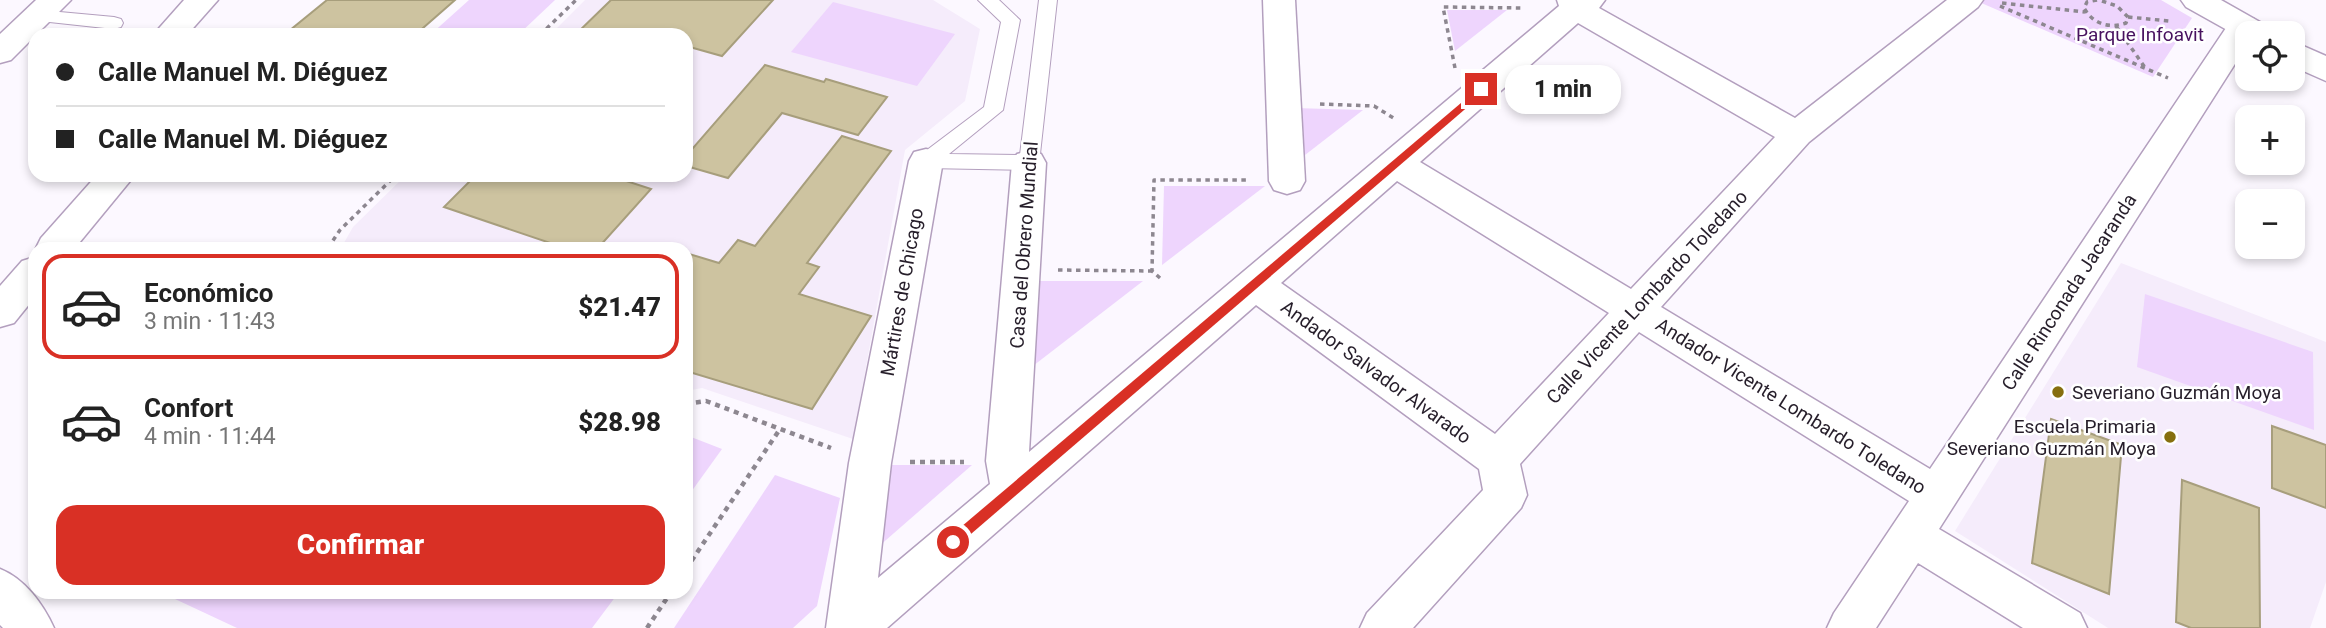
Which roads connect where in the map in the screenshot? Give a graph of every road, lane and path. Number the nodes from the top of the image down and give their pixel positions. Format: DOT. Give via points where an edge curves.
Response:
graph roads {
  1 [pos="202,0"];
  2 [pos="576,0"];
  3 [pos="987,0"];
  4 [pos="1048,0"];
  5 [pos="1279,0"];
  6 [pos="1967,0"];
  7 [pos="2098,0"];
  8 [pos="1580,3"];
  9 [pos="46,8"];
  10 [pos="2189,11"];
  11 [pos="2085,12"];
  12 [pos="2128,16"];
  13 [pos="114,23"];
  14 [pos="2116,26"];
  15 [pos="2235,26"];
  16 [pos="176,28"];
  17 [pos="547,28"];
  18 [pos="2235,48"];
  19 [pos="0,52"];
  20 [pos="2305,59"];
  21 [pos="2146,69"];
  22 [pos="2326,70"];
  23 [pos="2200,92"];
  24 [pos="1284,103"];
  25 [pos="1462,106"];
  26 [pos="1797,134"];
  27 [pos="1424,138"];
  28 [pos="926,161"];
  29 [pos="1029,163"];
  30 [pos="1395,163"];
  31 [pos="1287,181"];
  32 [pos="111,182"];
  33 [pos="389,182"];
  34 [pos="59,242"];
  35 [pos="332,242"];
  36 [pos="1021,270"];
  37 [pos="1152,271"];
  38 [pos="1160,278"];
  39 [pos="28,279"];
  40 [pos="1254,284"];
  41 [pos="1636,310"];
  42 [pos="0,312"];
  43 [pos="693,403"];
  44 [pos="780,429"];
  45 [pos="1498,459"];
  46 [pos="870,463"];
  47 [pos="1010,475"];
  48 [pos="1936,495"];
  49 [pos="1911,535"];
  50 [pos="693,559"];
  51 [pos="0,590"];
  52 [pos="666,599"];
  53 [pos="31,628"];
  54 [pos="646,628"];
  55 [pos="851,628"];
  56 [pos="1384,628"];
  57 [pos="1850,628"];
  58 [pos="2064,628"];
  1 -- 16 [label="street"];
  2 -- 17 [label="path"];
  3 -- 28 [label="lane" via="1011,20 993,110"];
  4 -- 29 [label="lane, Casa del Obrero Mundial"];
  5 -- 24 [label="street"];
  6 -- 26 [label="street, Calle Vicente Lombardo Toledano"];
  7 -- 11 [label="path" via="2087,2"];
  7 -- 12 [label="path" via="2117,6"];
  8 -- 25 [label="street"];
  8 -- 25 [label="path" via="1443,8"];
  8 -- 26 [label="street"];
  9 -- 13 [label="lane"];
  9 -- 19 [label="street"];
  10 -- 12 [label="path"];
  10 -- 15 [label="street"];
  11 -- 14 [label="path" via="2098,22"];
  11 -- 21 [label="path" via="1988,1"];
  12 -- 14 [label="path" via="2126,23"];
  14 -- 21 [label="path"];
  18 -- 23 [label="street, Calle Rinconada Jacaranda"];
  20 -- 22 [label="street"];
  21 -- 23 [label="path"];
  23 -- 48 [label="street, Calle Rinconada Jacaranda"];
  24 -- 27 [label="path" via="1374,106"];
  24 -- 31 [label="street"];
  25 -- 27 [label="street"];
  26 -- 41 [label="street, Calle Vicente Lombardo Toledano"];
  27 -- 30 [label="street"];
  28 -- 29 [label="lane"];
  28 -- 46 [label="street, Mártires de Chicago"];
  29 -- 36 [label="street, Casa del Obrero Mundial"];
  30 -- 40 [label="street"];
  30 -- 41 [label="street, Andador Vicente Lombardo Toledano"];
  31 -- 37 [label="path" via="1154,180"];
  32 -- 34 [label="street"];
  33 -- 35 [label="path"];
  36 -- 37 [label="path"];
  36 -- 47 [label="street, Casa del Obrero Mundial"];
  37 -- 38 [label="path"];
  39 -- 42 [label="street"];
  40 -- 45 [label="street, Andador Salvador Alvarado"];
  40 -- 47 [label="street"];
  41 -- 45 [label="street, Calle Vicente Lombardo Toledano"];
  41 -- 48 [label="street, Andador Vicente Lombardo Toledano"];
  43 -- 44 [label="path" via="706,401"];
  44 -- 46 [label="path"];
  44 -- 50 [label="path"];
  45 -- 56 [label="street" via="1506,495"];
  46 -- 47 [label="path"];
  46 -- 55 [label="street, Mártires de Chicago"];
  47 -- 55 [label="street"];
  48 -- 49 [label="street, Calle Rinconada Jacaranda"];
  49 -- 57 [label="street, Calle Rinconada Jacaranda"];
  49 -- 58 [label="street"];
  51 -- 53 [label="street"];
  52 -- 54 [label="path"];
}
